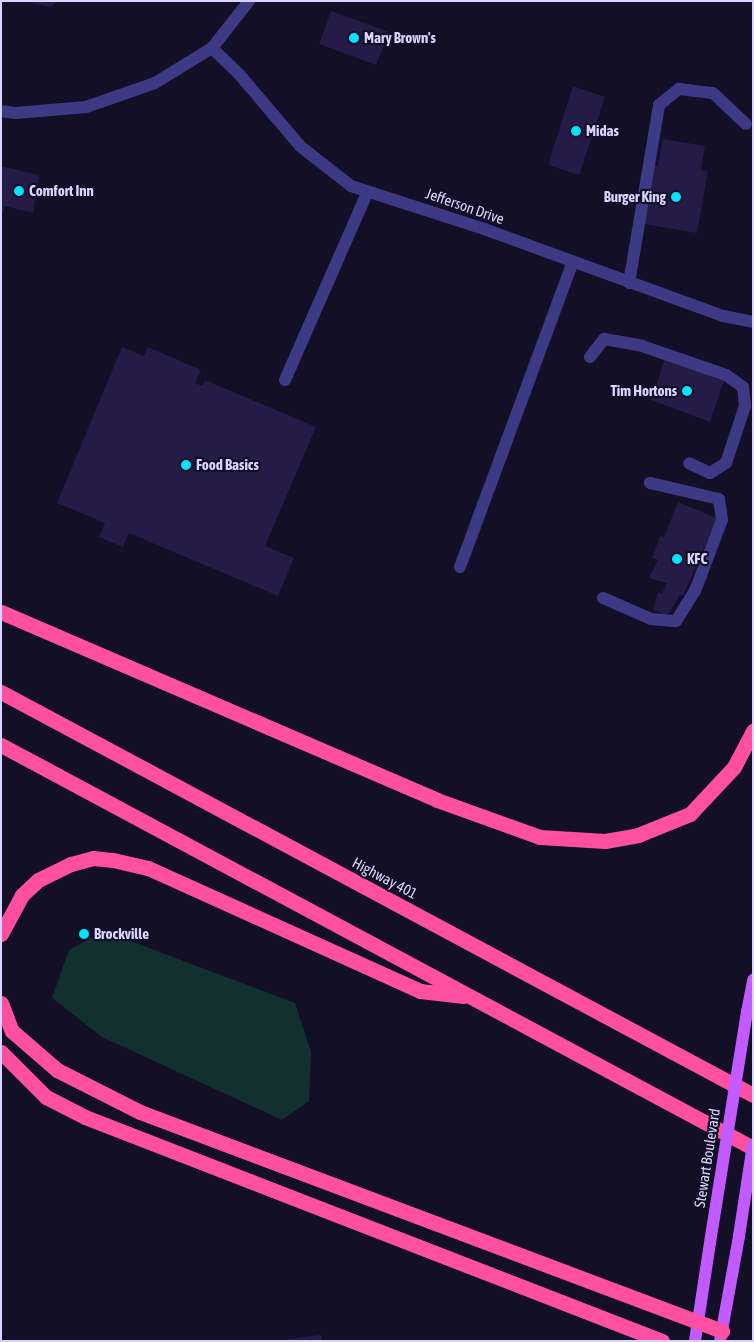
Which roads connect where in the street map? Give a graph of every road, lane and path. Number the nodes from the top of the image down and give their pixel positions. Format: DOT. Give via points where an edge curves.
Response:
graph roads {
  1 [pos="249,1"];
  2 [pos="212,48"];
  3 [pos="1,111"];
  4 [pos="746,124"];
  5 [pos="368,191"];
  6 [pos="573,262"];
  7 [pos="629,283"];
  8 [pos="753,322"];
  9 [pos="590,357"];
  10 [pos="285,380"];
  11 [pos="689,463"];
  12 [pos="650,483"];
  13 [pos="460,567"];
  14 [pos="603,598"];
  15 [pos="1,612"];
  16 [pos="1,692"];
  17 [pos="753,731"];
  18 [pos="1,745"];
  19 [pos="1,934"];
  20 [pos="753,980"];
  21 [pos="473,997"];
  22 [pos="1,1003"];
  23 [pos="1,1052"];
  24 [pos="721,1078"];
  25 [pos="753,1089"];
  26 [pos="753,1095"];
  27 [pos="753,1146"];
  28 [pos="698,1322"];
  29 [pos="721,1336"];
  30 [pos="662,1341"];
  31 [pos="694,1341"];
  1 -- 2 [label="street"];
  2 -- 3 [label="street" via="154,83 86,107 16,113"];
  2 -- 5 [label="street, Jefferson Drive" via="300,146 351,186"];
  4 -- 7 [label="street" via="713,93 679,89 659,104"];
  5 -- 6 [label="street, Jefferson Drive"];
  5 -- 10 [label="street"];
  6 -- 7 [label="street, Jefferson Drive"];
  6 -- 13 [label="street"];
  7 -- 8 [label="street, Jefferson Drive" via="723,316"];
  9 -- 11 [label="street" via="604,339 726,375 743,387 745,406 726,462 710,474"];
  12 -- 14 [label="street" via="718,499 722,520 695,591 676,622 651,619"];
  15 -- 17 [label="highway" via="437,800 540,837 605,842 638,835 690,814 734,767"];
  16 -- 24 [label="highway, Highway 401"];
  18 -- 21 [label="highway"];
  19 -- 21 [label="highway" via="22,896 38,880 78,862 93,858 113,860 148,868 420,991"];
  20 -- 28 [label="main road, Stewart Boulevard, bridge"];
  21 -- 27 [label="highway"];
  22 -- 28 [label="highway" via="12,1031 57,1070 140,1112"];
  23 -- 30 [label="highway" via="46,1097 85,1117"];
  24 -- 25 [label="highway"];
  24 -- 26 [label="highway, Highway 401"];
  27 -- 29 [label="main road, bridge"];
  28 -- 29 [label="highway"];
  28 -- 31 [label="main road, Stewart Boulevard"];
}
